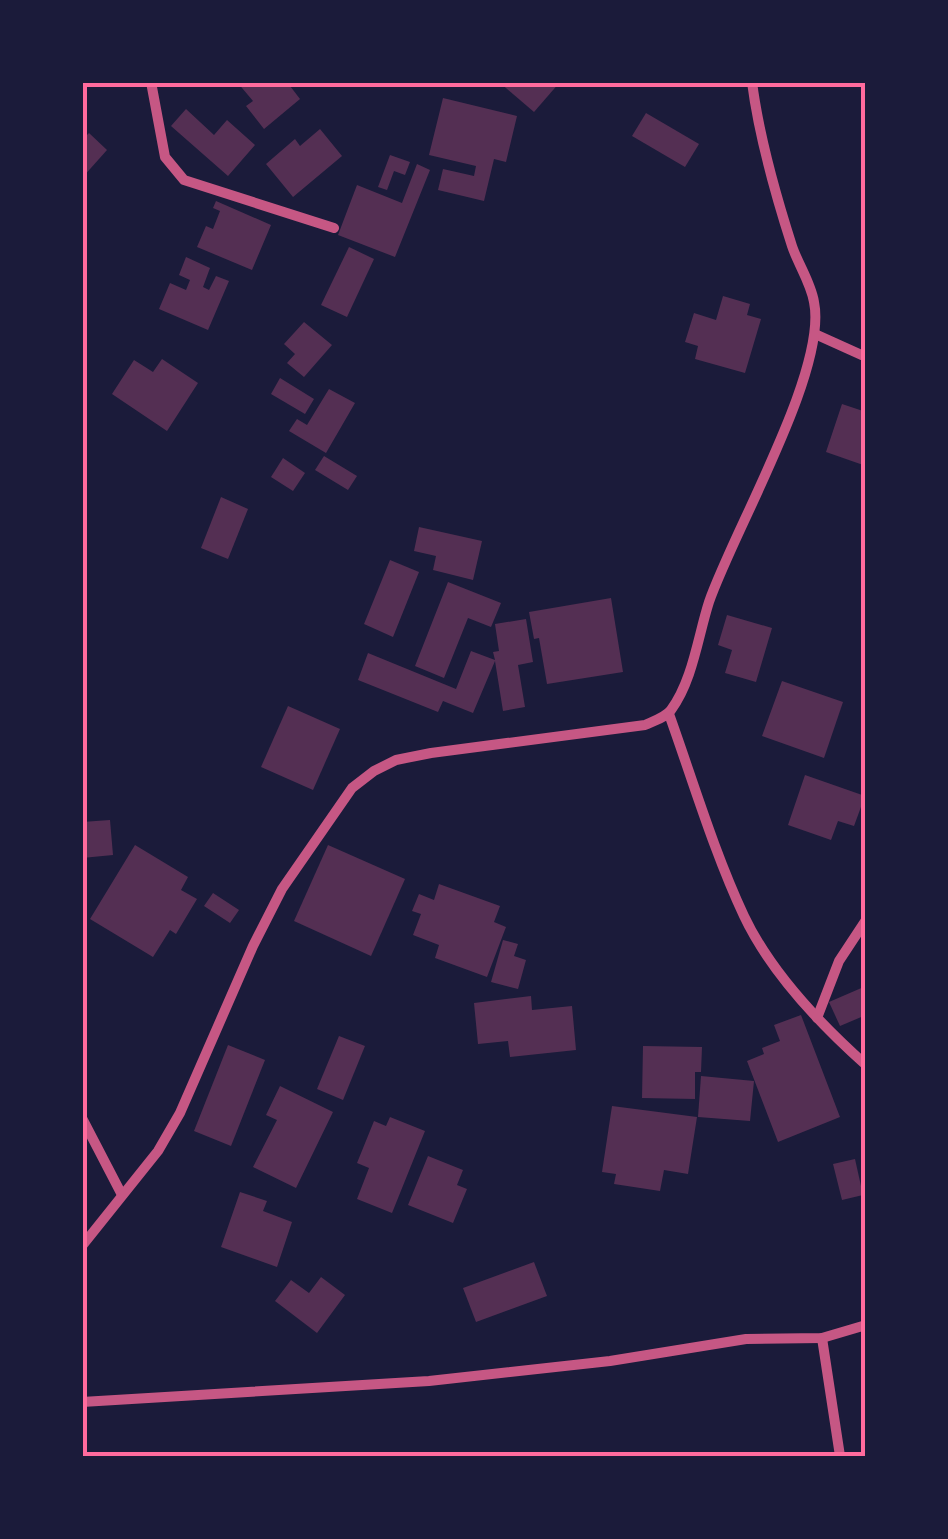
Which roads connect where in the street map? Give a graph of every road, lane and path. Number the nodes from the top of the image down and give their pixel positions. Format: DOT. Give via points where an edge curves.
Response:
graph roads {
  1 [pos="151,82"];
  2 [pos="752,82"];
  3 [pos="334,228"];
  4 [pos="816,334"];
  5 [pos="866,357"];
  6 [pos="669,714"];
  7 [pos="866,920"];
  8 [pos="816,1018"];
  9 [pos="866,1066"];
  10 [pos="82,1118"];
  11 [pos="122,1195"];
  12 [pos="82,1246"];
  13 [pos="866,1325"];
  14 [pos="822,1338"];
  15 [pos="82,1402"];
  16 [pos="840,1456"];
  1 -- 3 [label="street" via="165,157 184,180"];
  2 -- 4 [label="street" via="792,248 814,301"];
  4 -- 5 [label="street"];
  4 -- 6 [label="street" via="801,387 735,536"];
  6 -- 8 [label="street" via="746,919"];
  6 -- 11 [label="street" via="646,725 396,760 352,788 282,889 180,1113"];
  7 -- 8 [label="street" via="839,961"];
  8 -- 9 [label="street"];
  10 -- 11 [label="street"];
  11 -- 12 [label="street"];
  13 -- 14 [label="street"];
  14 -- 15 [label="street" via="746,1339 428,1382"];
  14 -- 16 [label="street"];
}
